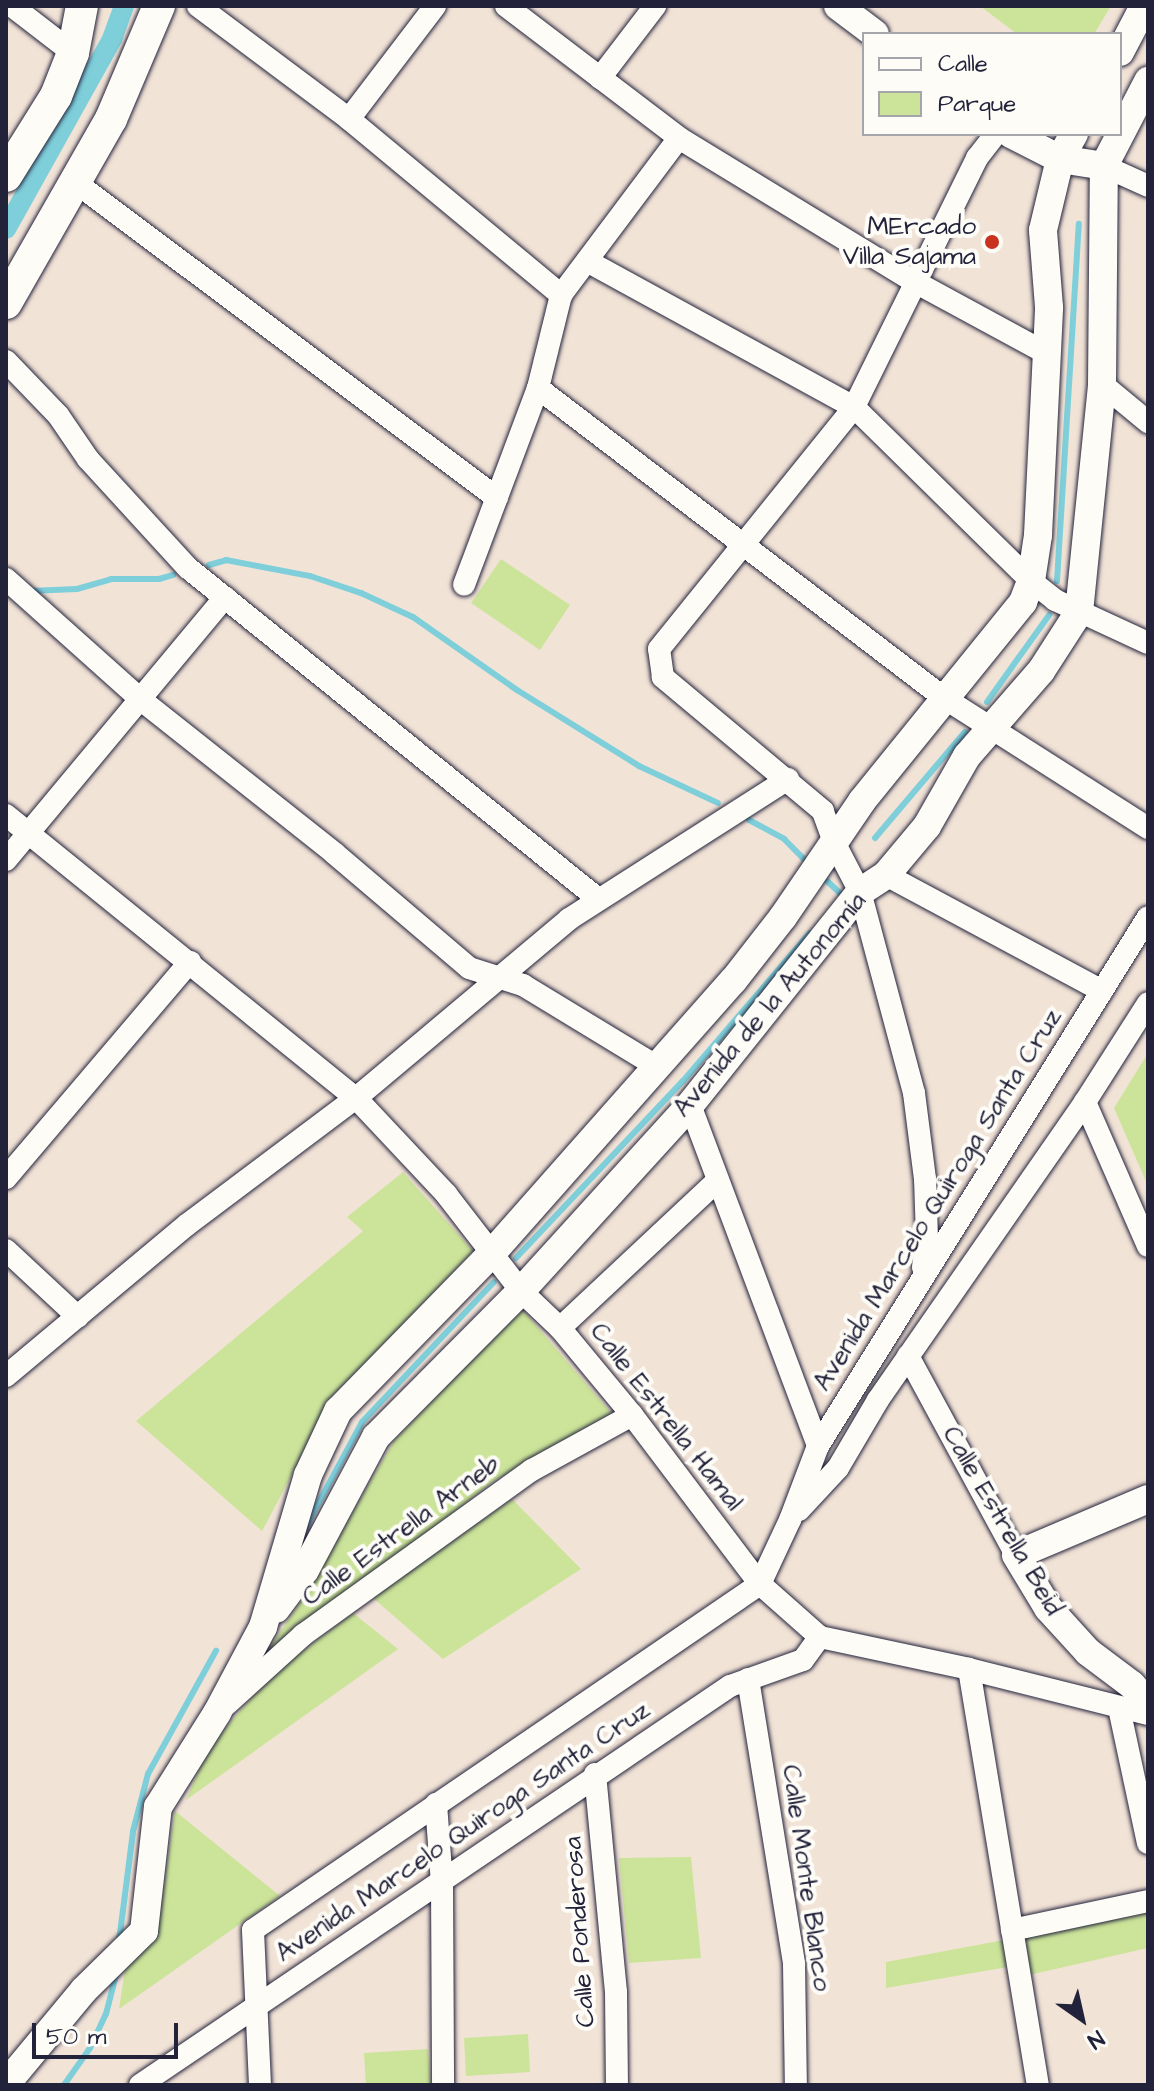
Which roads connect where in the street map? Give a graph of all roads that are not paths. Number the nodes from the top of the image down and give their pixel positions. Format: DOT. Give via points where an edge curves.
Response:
graph roads {
  1 [pos="12,6"];
  2 [pos="82,6"];
  3 [pos="159,6"];
  4 [pos="198,6"];
  5 [pos="435,6"];
  6 [pos="506,6"];
  7 [pos="655,6"];
  8 [pos="838,6"];
  9 [pos="1144,6"];
  10 [pos="872,32"];
  11 [pos="1122,48"];
  12 [pos="73,53"];
  13 [pos="600,78"];
  14 [pos="1148,81"];
  15 [pos="349,119"];
  16 [pos="1122,131"];
  17 [pos="994,136"];
  18 [pos="1015,136"];
  19 [pos="1073,136"];
  20 [pos="1120,136"];
  21 [pos="679,138"];
  22 [pos="1060,159"];
  23 [pos="1104,166"];
  24 [pos="6,176"];
  25 [pos="75,182"];
  26 [pos="1148,186"];
  27 [pos="587,261"];
  28 [pos="917,283"];
  29 [pos="561,295"];
  30 [pos="6,303"];
  31 [pos="1046,353"];
  32 [pos="6,361"];
  33 [pos="1102,384"];
  34 [pos="538,388"];
  35 [pos="854,407"];
  36 [pos="1148,422"];
  37 [pos="497,498"];
  38 [pos="742,545"];
  39 [pos="6,579"];
  40 [pos="1031,581"];
  41 [pos="464,585"];
  42 [pos="225,597"];
  43 [pos="1079,612"];
  44 [pos="1148,643"];
  45 [pos="944,698"];
  46 [pos="140,699"];
  47 [pos="991,731"];
  48 [pos="788,779"];
  49 [pos="6,815"];
  50 [pos="1148,828"];
  51 [pos="28,833"];
  52 [pos="834,842"];
  53 [pos="6,860"];
  54 [pos="886,875"];
  55 [pos="860,892"];
  56 [pos="597,898"];
  57 [pos="1148,917"];
  58 [pos="190,962"];
  59 [pos="496,977"];
  60 [pos="1102,991"];
  61 [pos="1148,1003"];
  62 [pos="658,1067"];
  63 [pos="356,1098"];
  64 [pos="1085,1102"];
  65 [pos="690,1105"];
  66 [pos="6,1178"];
  67 [pos="718,1180"];
  68 [pos="1148,1246"];
  69 [pos="6,1250"];
  70 [pos="492,1253"];
  71 [pos="922,1276"];
  72 [pos="521,1291"];
  73 [pos="78,1317"];
  74 [pos="560,1328"];
  75 [pos="908,1356"];
  76 [pos="6,1376"];
  77 [pos="632,1415"];
  78 [pos="818,1446"];
  79 [pos="1148,1499"];
  80 [pos="790,1520"];
  81 [pos="1016,1555"];
  82 [pos="760,1584"];
  83 [pos="263,1627"];
  84 [pos="820,1637"];
  85 [pos="969,1669"];
  86 [pos="748,1679"];
  87 [pos="1148,1703"];
  88 [pos="1119,1708"];
  89 [pos="217,1713"];
  90 [pos="1148,1714"];
  91 [pos="595,1774"];
  92 [pos="436,1804"];
  93 [pos="1148,1843"];
  94 [pos="442,1883"];
  95 [pos="1148,1901"];
  96 [pos="1012,1930"];
  97 [pos="258,2004"];
  98 [pos="6,2084"];
  99 [pos="140,2085"];
  100 [pos="260,2085"];
  101 [pos="443,2085"];
  102 [pos="617,2085"];
  103 [pos="796,2085"];
  104 [pos="1038,2085"];
  1 -- 12 [label="street"];
  2 -- 12 [label="main road"];
  3 -- 25 [label="main road" via="111,119"];
  4 -- 15 [label="street"];
  5 -- 15 [label="street"];
  6 -- 13 [label="street"];
  7 -- 13 [label="street"];
  8 -- 10 [label="street"];
  9 -- 11 [label="street"];
  12 -- 24 [label="main road" via="56,96"];
  13 -- 21 [label="street"];
  14 -- 16 [label="street, Avenida de la Autonomía"];
  15 -- 29 [label="street"];
  17 -- 28 [label="street" via="977,158"];
  18 -- 22 [label="street"];
  19 -- 22 [label="street, Avenida de la Autonomía"];
  20 -- 23 [label="street, Avenida de la Autonomía"];
  21 -- 27 [label="street"];
  21 -- 28 [label="street"];
  22 -- 23 [label="street"];
  22 -- 31 [label="street, Avenida de la Autonomía" via="1043,230 1049,307"];
  23 -- 26 [label="street"];
  23 -- 33 [label="street, Avenida de la Autonomía"];
  25 -- 30 [label="main road"];
  25 -- 37 [label="street"];
  27 -- 29 [label="street"];
  27 -- 35 [label="street"];
  28 -- 31 [label="street"];
  28 -- 35 [label="street"];
  29 -- 34 [label="street"];
  31 -- 40 [label="street, Avenida de la Autonomía"];
  32 -- 42 [label="street" via="58,415 147,527"];
  33 -- 36 [label="street"];
  33 -- 43 [label="street, Avenida de la Autonomía"];
  34 -- 37 [label="street"];
  34 -- 38 [label="street"];
  35 -- 38 [label="street"];
  35 -- 40 [label="street"];
  37 -- 41 [label="street"];
  38 -- 45 [label="street"];
  38 -- 48 [label="street" via="659,649 663,677"];
  39 -- 46 [label="street"];
  40 -- 43 [label="street"];
  40 -- 45 [label="street, Avenida de la Autonomía" via="1023,602"];
  42 -- 46 [label="street"];
  42 -- 56 [label="street"];
  43 -- 44 [label="street"];
  43 -- 47 [label="street, Avenida de la Autonomía" via="1041,671"];
  45 -- 47 [label="street"];
  45 -- 52 [label="street, Avenida de la Autonomía"];
  46 -- 51 [label="street"];
  46 -- 59 [label="street" via="469,968"];
  47 -- 50 [label="street"];
  47 -- 54 [label="street, Avenida de la Autonomía" via="967,756 927,826"];
  48 -- 52 [label="street" via="823,811"];
  48 -- 56 [label="street"];
  49 -- 51 [label="street, Calle Estrella Hamal"];
  51 -- 53 [label="street"];
  51 -- 58 [label="street, Calle Estrella Hamal"];
  52 -- 55 [label="street"];
  52 -- 62 [label="street, Avenida de la Autonomía" via="758,949"];
  54 -- 55 [label="street, Avenida de la Autonomía"];
  54 -- 60 [label="street"];
  55 -- 65 [label="street, Avenida de la Autonomía"];
  55 -- 71 [label="street" via="914,1093 925,1179"];
  56 -- 59 [label="street"];
  57 -- 60 [label="street, Avenida Marcelo Quiroga Santa Cruz"];
  58 -- 63 [label="street, Calle Estrella Hamal"];
  58 -- 66 [label="street"];
  59 -- 62 [label="street" via="523,985"];
  59 -- 63 [label="street"];
  60 -- 71 [label="street, Avenida Marcelo Quiroga Santa Cruz"];
  61 -- 64 [label="street, Avenida Marcelo Quiroga Santa Cruz"];
  62 -- 70 [label="street, Avenida de la Autonomía"];
  63 -- 70 [label="street, Calle Estrella Hamal" via="446,1194"];
  63 -- 73 [label="street" via="188,1224"];
  64 -- 68 [label="street"];
  64 -- 75 [label="street, Avenida Marcelo Quiroga Santa Cruz"];
  65 -- 67 [label="street"];
  65 -- 72 [label="street, Avenida de la Autonomía"];
  67 -- 74 [label="street"];
  67 -- 78 [label="street"];
  69 -- 73 [label="street"];
  70 -- 72 [label="street, Calle Estrella Hamal"];
  70 -- 83 [label="street, Avenida de la Autonomía" via="338,1411 308,1475"];
  71 -- 78 [label="street, Avenida Marcelo Quiroga Santa Cruz"];
  72 -- 74 [label="street, Calle Estrella Hamal"];
  72 -- 83 [label="street, Avenida de la Autonomía" via="376,1437 305,1570"];
  73 -- 76 [label="street"];
  74 -- 77 [label="street, Calle Estrella Hamal"];
  75 -- 80 [label="street, Avenida Marcelo Quiroga Santa Cruz" via="838,1468"];
  75 -- 81 [label="street, Calle Estrella Beid"];
  77 -- 82 [label="street, Calle Estrella Hamal"];
  77 -- 89 [label="street, Calle Estrella Arneb" via="532,1470 303,1635"];
  78 -- 80 [label="street, Avenida Marcelo Quiroga Santa Cruz"];
  79 -- 81 [label="street"];
  80 -- 82 [label="street, Avenida Marcelo Quiroga Santa Cruz"];
  81 -- 87 [label="street, Calle Estrella Beid" via="1048,1608 1088,1652"];
  82 -- 84 [label="street, Calle Estrella Hamal"];
  82 -- 92 [label="street, Avenida Marcelo Quiroga Santa Cruz"];
  83 -- 89 [label="street"];
  84 -- 85 [label="street"];
  84 -- 86 [label="street, Avenida Marcelo Quiroga Santa Cruz" via="803,1660"];
  85 -- 88 [label="street"];
  85 -- 96 [label="street"];
  86 -- 91 [label="street, Avenida Marcelo Quiroga Santa Cruz"];
  86 -- 103 [label="street, Calle Monte Blanco" via="794,1964"];
  88 -- 90 [label="street"];
  88 -- 93 [label="street"];
  89 -- 98 [label="street" via="158,1807 144,1931 84,1990"];
  91 -- 94 [label="street, Avenida Marcelo Quiroga Santa Cruz"];
  91 -- 102 [label="street, Calle Ponderosa" via="616,1992"];
  92 -- 94 [label="street"];
  92 -- 97 [label="street, Avenida Marcelo Quiroga Santa Cruz" via="253,1930"];
  94 -- 97 [label="street, Avenida Marcelo Quiroga Santa Cruz"];
  94 -- 101 [label="street"];
  95 -- 96 [label="street"];
  96 -- 104 [label="street"];
  97 -- 99 [label="street, Avenida Marcelo Quiroga Santa Cruz"];
  97 -- 100 [label="street"];
}
